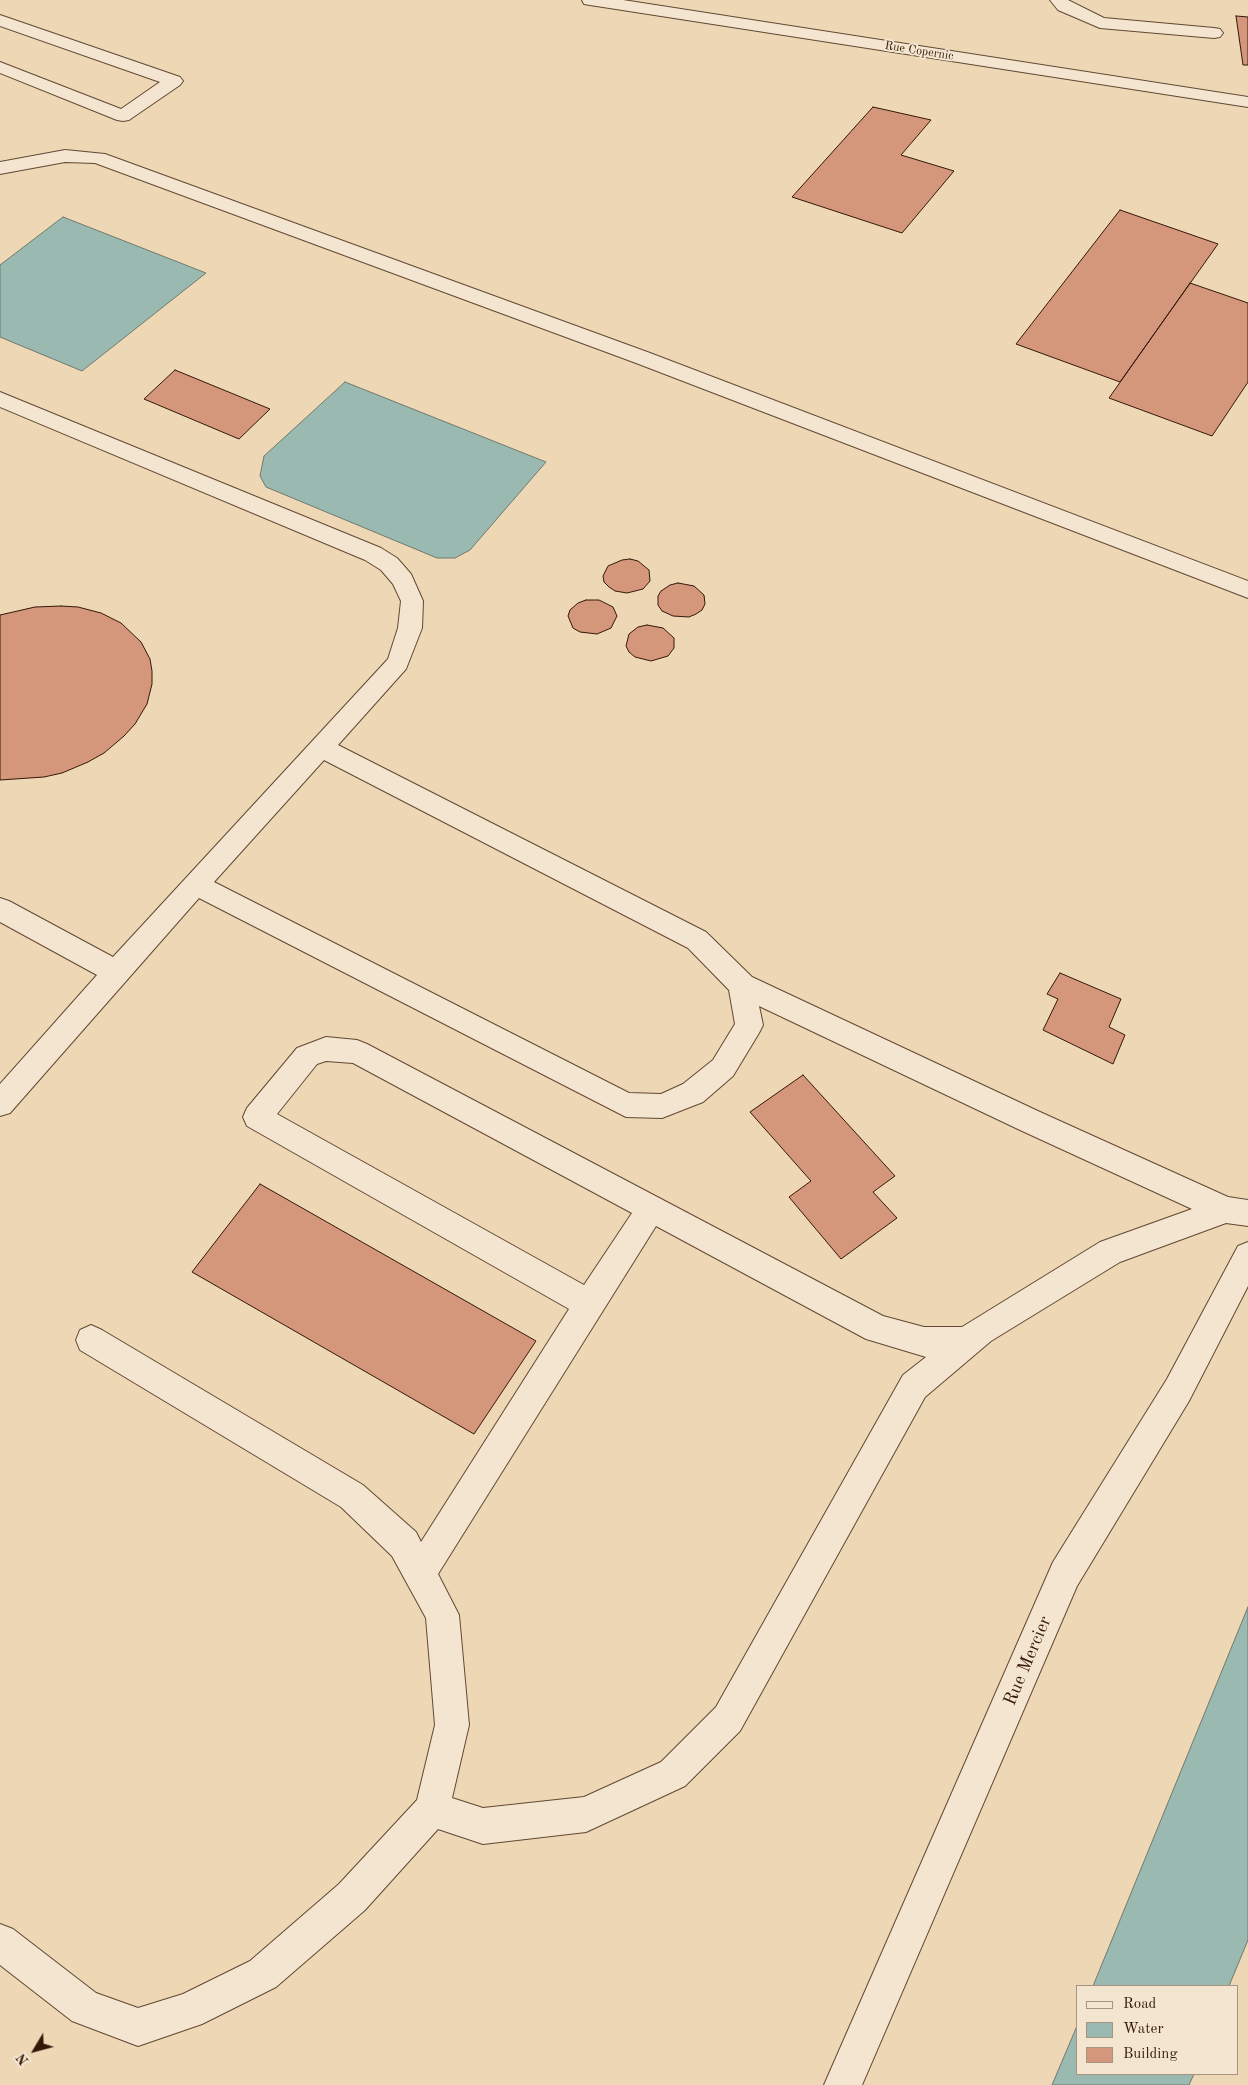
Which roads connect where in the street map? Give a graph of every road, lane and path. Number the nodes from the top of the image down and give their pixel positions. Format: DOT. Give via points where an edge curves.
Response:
graph roads {
  1 [pos="590,0"];
  2 [pos="1058,0"];
  3 [pos="0,20"];
  4 [pos="1214,33"];
  5 [pos="0,67"];
  6 [pos="1248,102"];
  7 [pos="0,168"];
  8 [pos="0,399"];
  9 [pos="1248,590"];
  10 [pos="320,748"];
  11 [pos="195,884"];
  12 [pos="0,909"];
  13 [pos="116,972"];
  14 [pos="742,985"];
  15 [pos="0,1104"];
  16 [pos="652,1208"];
  17 [pos="1237,1212"];
  18 [pos="1248,1256"];
  19 [pos="589,1304"];
  20 [pos="91,1340"];
  21 [pos="969,1340"];
  22 [pos="419,1574"];
  23 [pos="432,1809"];
  24 [pos="0,1942"];
  25 [pos="843,2085"];
  1 -- 6 [label="street, Rue Copernic"];
  2 -- 4 [label="street" via="1100,23"];
  3 -- 5 [label="street" via="174,81 123,116"];
  7 -- 9 [label="street" via="65,156 98,158 643,358"];
  8 -- 10 [label="street" via="373,554 389,564 403,580 412,601 410,628 398,663"];
  10 -- 11 [label="street"];
  10 -- 14 [label="street" via="697,940"];
  11 -- 13 [label="street"];
  11 -- 14 [label="street" via="626,1105 662,1106 693,1093 723,1068 749,1025"];
  12 -- 13 [label="street"];
  13 -- 15 [label="street"];
  14 -- 17 [label="street" via="1030,1121"];
  16 -- 19 [label="street"];
  16 -- 19 [label="street" via="357,1052 326,1049 307,1056 257,1117"];
  16 -- 21 [label="street" via="877,1329 924,1342"];
  17 -- 21 [label="street" via="1110,1252"];
  18 -- 25 [label="street, Rue Mercier" via="1178,1390 1066,1574"];
  19 -- 22 [label="street"];
  20 -- 22 [label="street" via="352,1496 404,1544"];
  21 -- 23 [label="street" via="914,1386 728,1719 672,1774 586,1814 482,1826"];
  22 -- 23 [label="street" via="442,1615 452,1725"];
  23 -- 24 [label="street" via="352,1897 263,1974 189,2011 138,2027 85,2008"];
}
